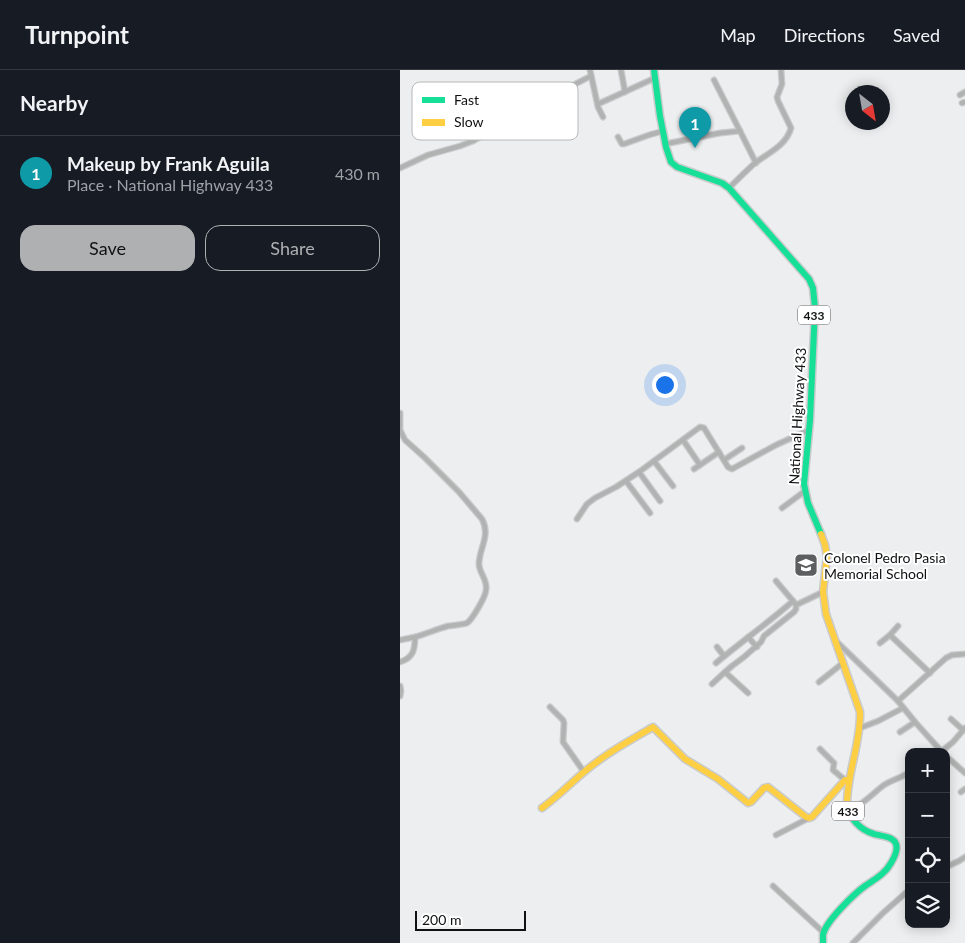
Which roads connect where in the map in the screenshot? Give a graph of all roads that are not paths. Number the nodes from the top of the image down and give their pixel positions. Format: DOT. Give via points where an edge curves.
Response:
graph roads {
  1 [pos="590,70"];
  2 [pos="621,70"];
  3 [pos="654,70"];
  4 [pos="781,70"];
  5 [pos="591,76"];
  6 [pos="655,78"];
  7 [pos="714,80"];
  8 [pos="578,83"];
  9 [pos="625,92"];
  10 [pos="598,104"];
  11 [pos="603,117"];
  12 [pos="663,131"];
  13 [pos="740,131"];
  14 [pos="618,137"];
  15 [pos="474,140"];
  16 [pos="665,144"];
  17 [pos="756,163"];
  18 [pos="400,168"];
  19 [pos="729,188"];
  20 [pos="400,413"];
  21 [pos="809,430"];
  22 [pos="683,440"];
  23 [pos="742,448"];
  24 [pos="719,452"];
  25 [pos="654,460"];
  26 [pos="724,460"];
  27 [pos="700,464"];
  28 [pos="694,469"];
  29 [pos="639,472"];
  30 [pos="626,481"];
  31 [pos="673,486"];
  32 [pos="805,491"];
  33 [pos="660,501"];
  34 [pos="782,508"];
  35 [pos="650,513"];
  36 [pos="577,519"];
  37 [pos="776,581"];
  38 [pos="823,592"];
  39 [pos="794,603"];
  40 [pos="898,626"];
  41 [pos="890,635"];
  42 [pos="416,637"];
  43 [pos="748,637"];
  44 [pos="400,640"];
  45 [pos="835,640"];
  46 [pos="880,643"];
  47 [pos="717,647"];
  48 [pos="756,647"];
  49 [pos="965,654"];
  50 [pos="724,656"];
  51 [pos="400,662"];
  52 [pos="716,663"];
  53 [pos="843,663"];
  54 [pos="725,672"];
  55 [pos="930,673"];
  56 [pos="819,682"];
  57 [pos="712,684"];
  58 [pos="400,686"];
  59 [pos="748,693"];
  60 [pos="400,696"];
  61 [pos="898,701"];
  62 [pos="550,707"];
  63 [pos="903,708"];
  64 [pos="951,719"];
  65 [pos="915,722"];
  66 [pos="860,728"];
  67 [pos="964,729"];
  68 [pos="900,732"];
  69 [pos="939,748"];
  70 [pos="944,748"];
  71 [pos="820,749"];
  72 [pos="950,761"];
  73 [pos="584,772"];
  74 [pos="965,773"];
  75 [pos="905,775"];
  76 [pos="847,780"];
  77 [pos="542,808"];
  78 [pos="848,810"];
  79 [pos="809,818"];
  80 [pos="776,834"];
  81 [pos="965,857"];
  82 [pos="950,865"];
  83 [pos="773,886"];
  84 [pos="905,893"];
  85 [pos="823,932"];
  86 [pos="823,943"];
  87 [pos="853,943"];
  1 -- 5 [label="street"];
  2 -- 9 [label="street"];
  3 -- 6 [label="main road, National Highway 433 / 433"];
  4 -- 17 [label="street" via="782,84 777,97 791,128 789,136"];
  5 -- 8 [label="street"];
  5 -- 10 [label="street"];
  6 -- 9 [label="street"];
  6 -- 12 [label="main road, National Highway 433 / 433"];
  7 -- 13 [label="street"];
  9 -- 10 [label="street"];
  10 -- 11 [label="street"];
  12 -- 14 [label="street" via="624,144"];
  12 -- 16 [label="main road, National Highway 433 / 433"];
  13 -- 16 [label="street"];
  13 -- 17 [label="street"];
  15 -- 18 [label="street"];
  16 -- 19 [label="main road, National Highway 433 / 433" via="671,162 677,167"];
  17 -- 19 [label="street"];
  19 -- 21 [label="main road, National Highway 433 / 433" via="802,270 813,288 815,308"];
  20 -- 42 [label="street" via="400,430 405,440 459,492 482,519 485,529 479,565 487,588 471,620"];
  21 -- 26 [label="street" via="738,467 728,468"];
  21 -- 32 [label="main road, National Highway 433 / 433"];
  22 -- 24 [label="street" via="702,427"];
  22 -- 25 [label="street"];
  22 -- 27 [label="street"];
  23 -- 26 [label="street"];
  24 -- 26 [label="street"];
  24 -- 27 [label="street"];
  25 -- 29 [label="street"];
  25 -- 31 [label="street"];
  27 -- 28 [label="street"];
  29 -- 30 [label="street"];
  29 -- 33 [label="street"];
  30 -- 35 [label="street"];
  30 -- 36 [label="street" via="587,504"];
  32 -- 34 [label="street"];
  32 -- 38 [label="main road, National Highway 433 / 433" via="827,556"];
  37 -- 39 [label="street"];
  38 -- 39 [label="street"];
  38 -- 45 [label="main road, National Highway 433 / 433"];
  39 -- 43 [label="street"];
  39 -- 48 [label="street" via="796,610 764,636"];
  40 -- 41 [label="street"];
  41 -- 46 [label="street"];
  41 -- 55 [label="street"];
  42 -- 44 [label="street"];
  42 -- 51 [label="street" via="412,655"];
  43 -- 48 [label="street"];
  43 -- 50 [label="street"];
  45 -- 53 [label="main road, National Highway 433 / 433"];
  45 -- 61 [label="street"];
  47 -- 50 [label="street"];
  48 -- 54 [label="street"];
  49 -- 55 [label="street" via="946,658"];
  50 -- 52 [label="street"];
  53 -- 56 [label="street"];
  53 -- 66 [label="main road, National Highway 433 / 433" via="860,712"];
  54 -- 57 [label="street"];
  54 -- 59 [label="street"];
  55 -- 61 [label="street"];
  58 -- 60 [label="street"];
  61 -- 63 [label="street"];
  62 -- 73 [label="street" via="563,720 563,742"];
  63 -- 65 [label="street"];
  63 -- 66 [label="street"];
  64 -- 67 [label="street"];
  65 -- 68 [label="street"];
  65 -- 69 [label="street"];
  66 -- 76 [label="main road, National Highway 433 / 433"];
  67 -- 70 [label="street"];
  71 -- 76 [label="street" via="834,763 833,770"];
  72 -- 74 [label="street"];
  73 -- 77 [label="main road"];
  73 -- 79 [label="main road" via="610,752 653,727 684,760 718,779 748,802 768,787"];
  75 -- 78 [label="street" via="886,784"];
  76 -- 78 [label="main road, National Highway 433 / 433"];
  76 -- 79 [label="main road"];
  78 -- 85 [label="main road, 433" via="864,830 888,836 896,843 897,849 883,875 860,890"];
  79 -- 80 [label="street"];
  81 -- 82 [label="street"];
  83 -- 85 [label="street"];
  84 -- 87 [label="street"];
  85 -- 86 [label="main road"];
}
